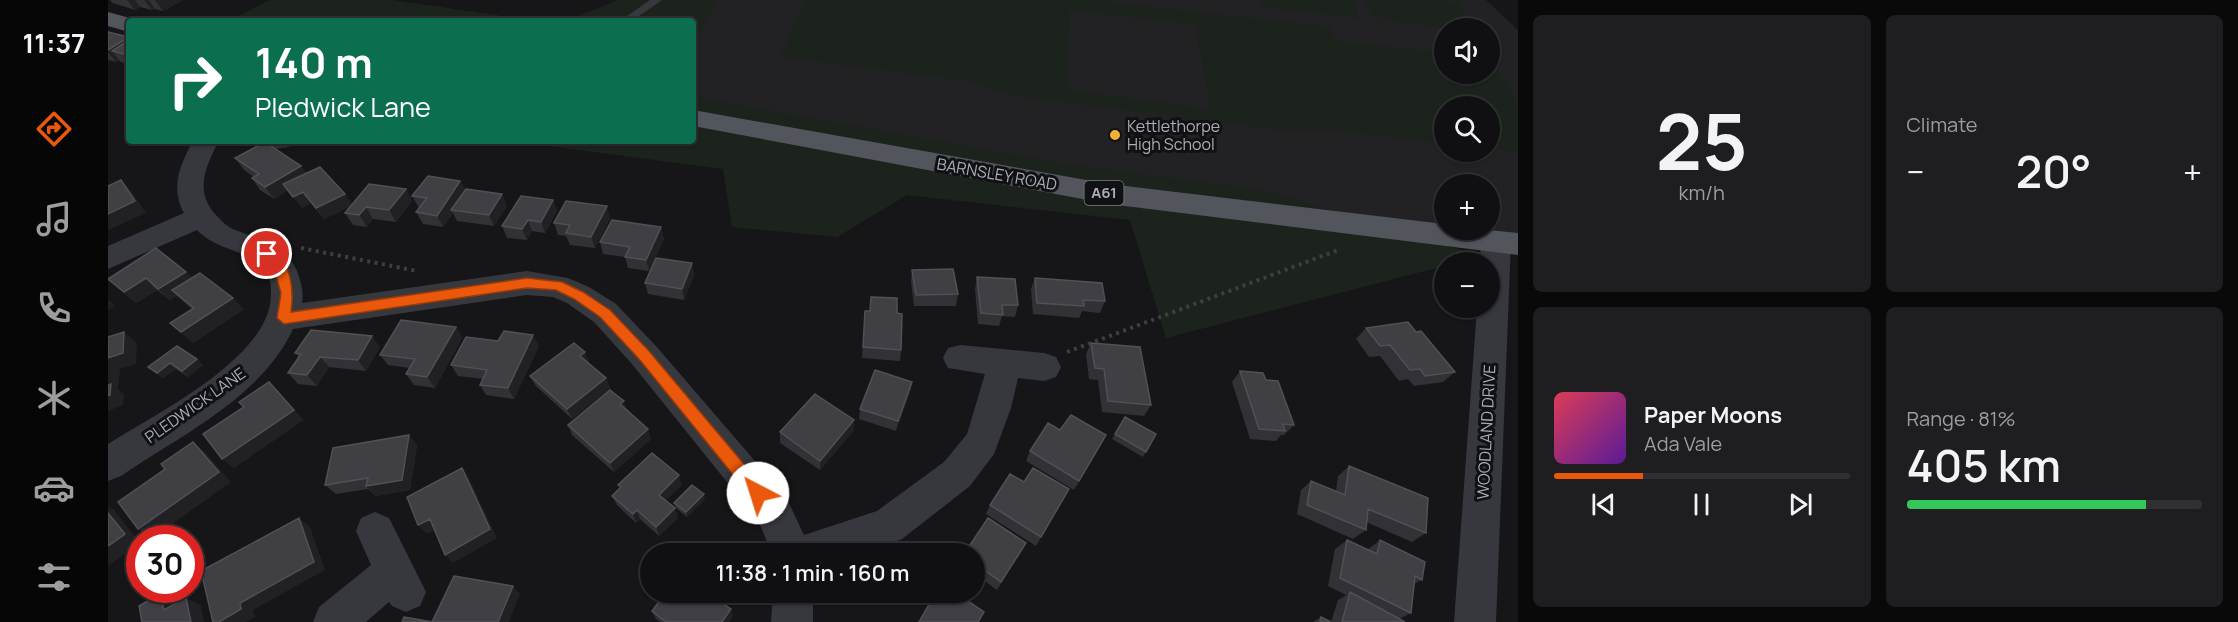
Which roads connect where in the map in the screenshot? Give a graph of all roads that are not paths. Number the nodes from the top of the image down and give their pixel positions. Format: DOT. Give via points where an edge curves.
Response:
graph roads {
  1 [pos="657,0"];
  2 [pos="630,18"];
  3 [pos="108,19"];
  4 [pos="126,24"];
  5 [pos="696,119"];
  6 [pos="204,144"];
  7 [pos="201,217"];
  8 [pos="1507,242"];
  9 [pos="108,258"];
  10 [pos="284,318"];
  11 [pos="960,358"];
  12 [pos="1005,363"];
  13 [pos="1044,368"];
  14 [pos="108,464"];
  15 [pos="375,531"];
  16 [pos="787,543"];
  17 [pos="838,543"];
  18 [pos="793,603"];
  19 [pos="334,622"];
  20 [pos="792,622"];
  21 [pos="1476,622"];
  1 -- 2 [label="lane"];
  3 -- 4 [label="main road"];
  5 -- 8 [label="main road, BARNSLEY ROAD / A61" via="1109,194"];
  6 -- 7 [label="street" via="188,181 191,202"];
  7 -- 9 [label="street"];
  7 -- 10 [label="street, PLEDWICK LANE" via="218,234 267,254 281,270 287,293"];
  8 -- 21 [label="street, WOODLAND DRIVE"];
  10 -- 14 [label="street, PLEDWICK LANE" via="269,345 241,375"];
  10 -- 16 [label="street" via="527,283 557,286 578,295 605,313 644,355 772,510"];
  11 -- 12 [label="street"];
  12 -- 13 [label="street"];
  12 -- 17 [label="street" via="981,443 957,474 888,526"];
  15 -- 19 [label="street" via="400,582"];
  18 -- 20 [label="street"];
}
